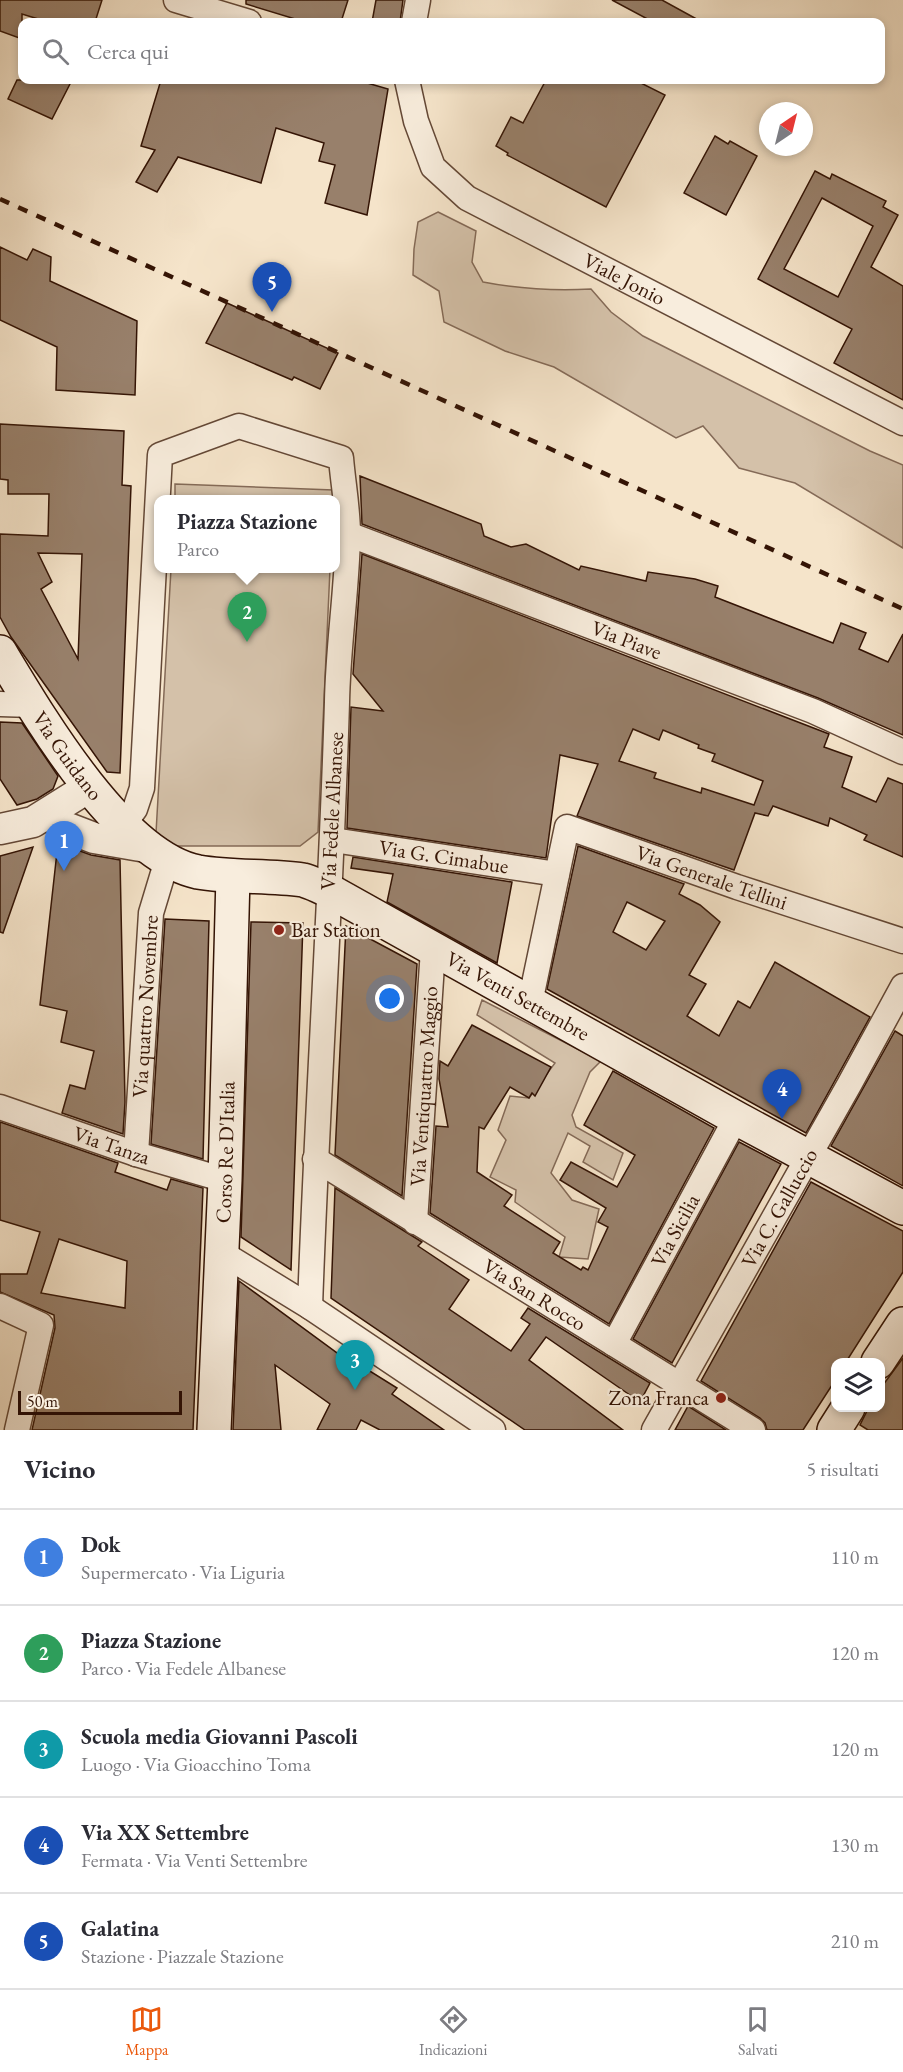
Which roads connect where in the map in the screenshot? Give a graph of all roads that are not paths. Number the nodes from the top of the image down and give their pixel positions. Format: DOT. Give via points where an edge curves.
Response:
graph roads {
  1 [pos="176,0"];
  2 [pos="418,0"];
  3 [pos="236,18"];
  4 [pos="415,18"];
  5 [pos="408,84"];
  6 [pos="903,423"];
  7 [pos="157,495"];
  8 [pos="348,534"];
  9 [pos="154,553"];
  10 [pos="0,652"];
  11 [pos="16,704"];
  12 [pos="903,752"];
  13 [pos="107,806"];
  14 [pos="46,823"];
  15 [pos="0,829"];
  16 [pos="333,840"];
  17 [pos="157,854"];
  18 [pos="557,874"];
  19 [pos="233,876"];
  20 [pos="328,890"];
  21 [pos="903,941"];
  22 [pos="433,949"];
  23 [pos="903,986"];
  24 [pos="530,1003"];
  25 [pos="0,1107"];
  26 [pos="736,1118"];
  27 [pos="136,1154"];
  28 [pos="808,1156"];
  29 [pos="315,1158"];
  30 [pos="225,1180"];
  31 [pos="903,1208"];
  32 [pos="415,1222"];
  33 [pos="222,1253"];
  34 [pos="0,1306"];
  35 [pos="310,1307"];
  36 [pos="903,1324"];
  37 [pos="614,1344"];
  38 [pos="881,1358"];
  39 [pos="679,1384"];
  40 [pos="845,1412"];
  41 [pos="17,1430"];
  42 [pos="214,1430"];
  43 [pos="493,1430"];
  44 [pos="654,1430"];
  45 [pos="753,1430"];
  46 [pos="834,1430"];
  1 -- 3 [label="street"];
  2 -- 4 [label="street"];
  5 -- 6 [label="street, Viale Jonio" via="433,167 467,198"];
  7 -- 8 [label="street, Via Fedele Albanese" via="159,455 239,426 341,458"];
  8 -- 12 [label="street, Via Piave" via="813,711"];
  8 -- 16 [label="street, Via Fedele Albanese" via="337,686"];
  9 -- 13 [label="street, Via Fedele Albanese" via="142,788 135,809"];
  10 -- 11 [label="main road, Via Guidano"];
  11 -- 13 [label="main road, Via Guidano"];
  13 -- 14 [label="street" via="87,821"];
  13 -- 17 [label="main road, Via Venti Settembre"];
  14 -- 15 [label="street"];
  14 -- 17 [label="street"];
  16 -- 18 [label="street, Via G. Cimabue"];
  16 -- 20 [label="street, Via Fedele Albanese"];
  17 -- 19 [label="main road, Via Venti Settembre" via="196,871"];
  17 -- 27 [label="street, Via quattro Novembre"];
  18 -- 21 [label="street, Via Generale Tellini" via="567,827"];
  18 -- 24 [label="street"];
  19 -- 20 [label="main road, Via Venti Settembre" via="304,880"];
  19 -- 30 [label="main road, Corso Re D'Italia"];
  20 -- 22 [label="main road, Via Venti Settembre"];
  20 -- 29 [label="street, Via Fedele Albanese"];
  22 -- 24 [label="main road, Via Venti Settembre"];
  22 -- 32 [label="street, Via Ventiquattro Maggio"];
  23 -- 28 [label="street, Via C. Galluccio"];
  24 -- 26 [label="main road, Via Venti Settembre"];
  25 -- 27 [label="street, Via Tanza"];
  26 -- 28 [label="main road, Via Venti Settembre"];
  26 -- 37 [label="street, Via Sicilia"];
  27 -- 30 [label="street, Via Tanza"];
  28 -- 31 [label="main road, Via Venti Settembre"];
  28 -- 39 [label="street, Via C. Galluccio"];
  29 -- 32 [label="street, Via San Rocco"];
  29 -- 35 [label="street, Via Fedele Albanese"];
  30 -- 33 [label="main road, Corso Re D'Italia"];
  32 -- 37 [label="street, Via San Rocco"];
  33 -- 35 [label="street"];
  33 -- 42 [label="main road, Corso Re D'Italia"];
  34 -- 41 [label="street" via="41,1325"];
  35 -- 43 [label="street"];
  36 -- 38 [label="main road"];
  37 -- 39 [label="street, Via San Rocco"];
  39 -- 44 [label="street, Via C. Galluccio"];
  39 -- 45 [label="street, Via San Rocco"];
  40 -- 46 [label="main road"];
}
